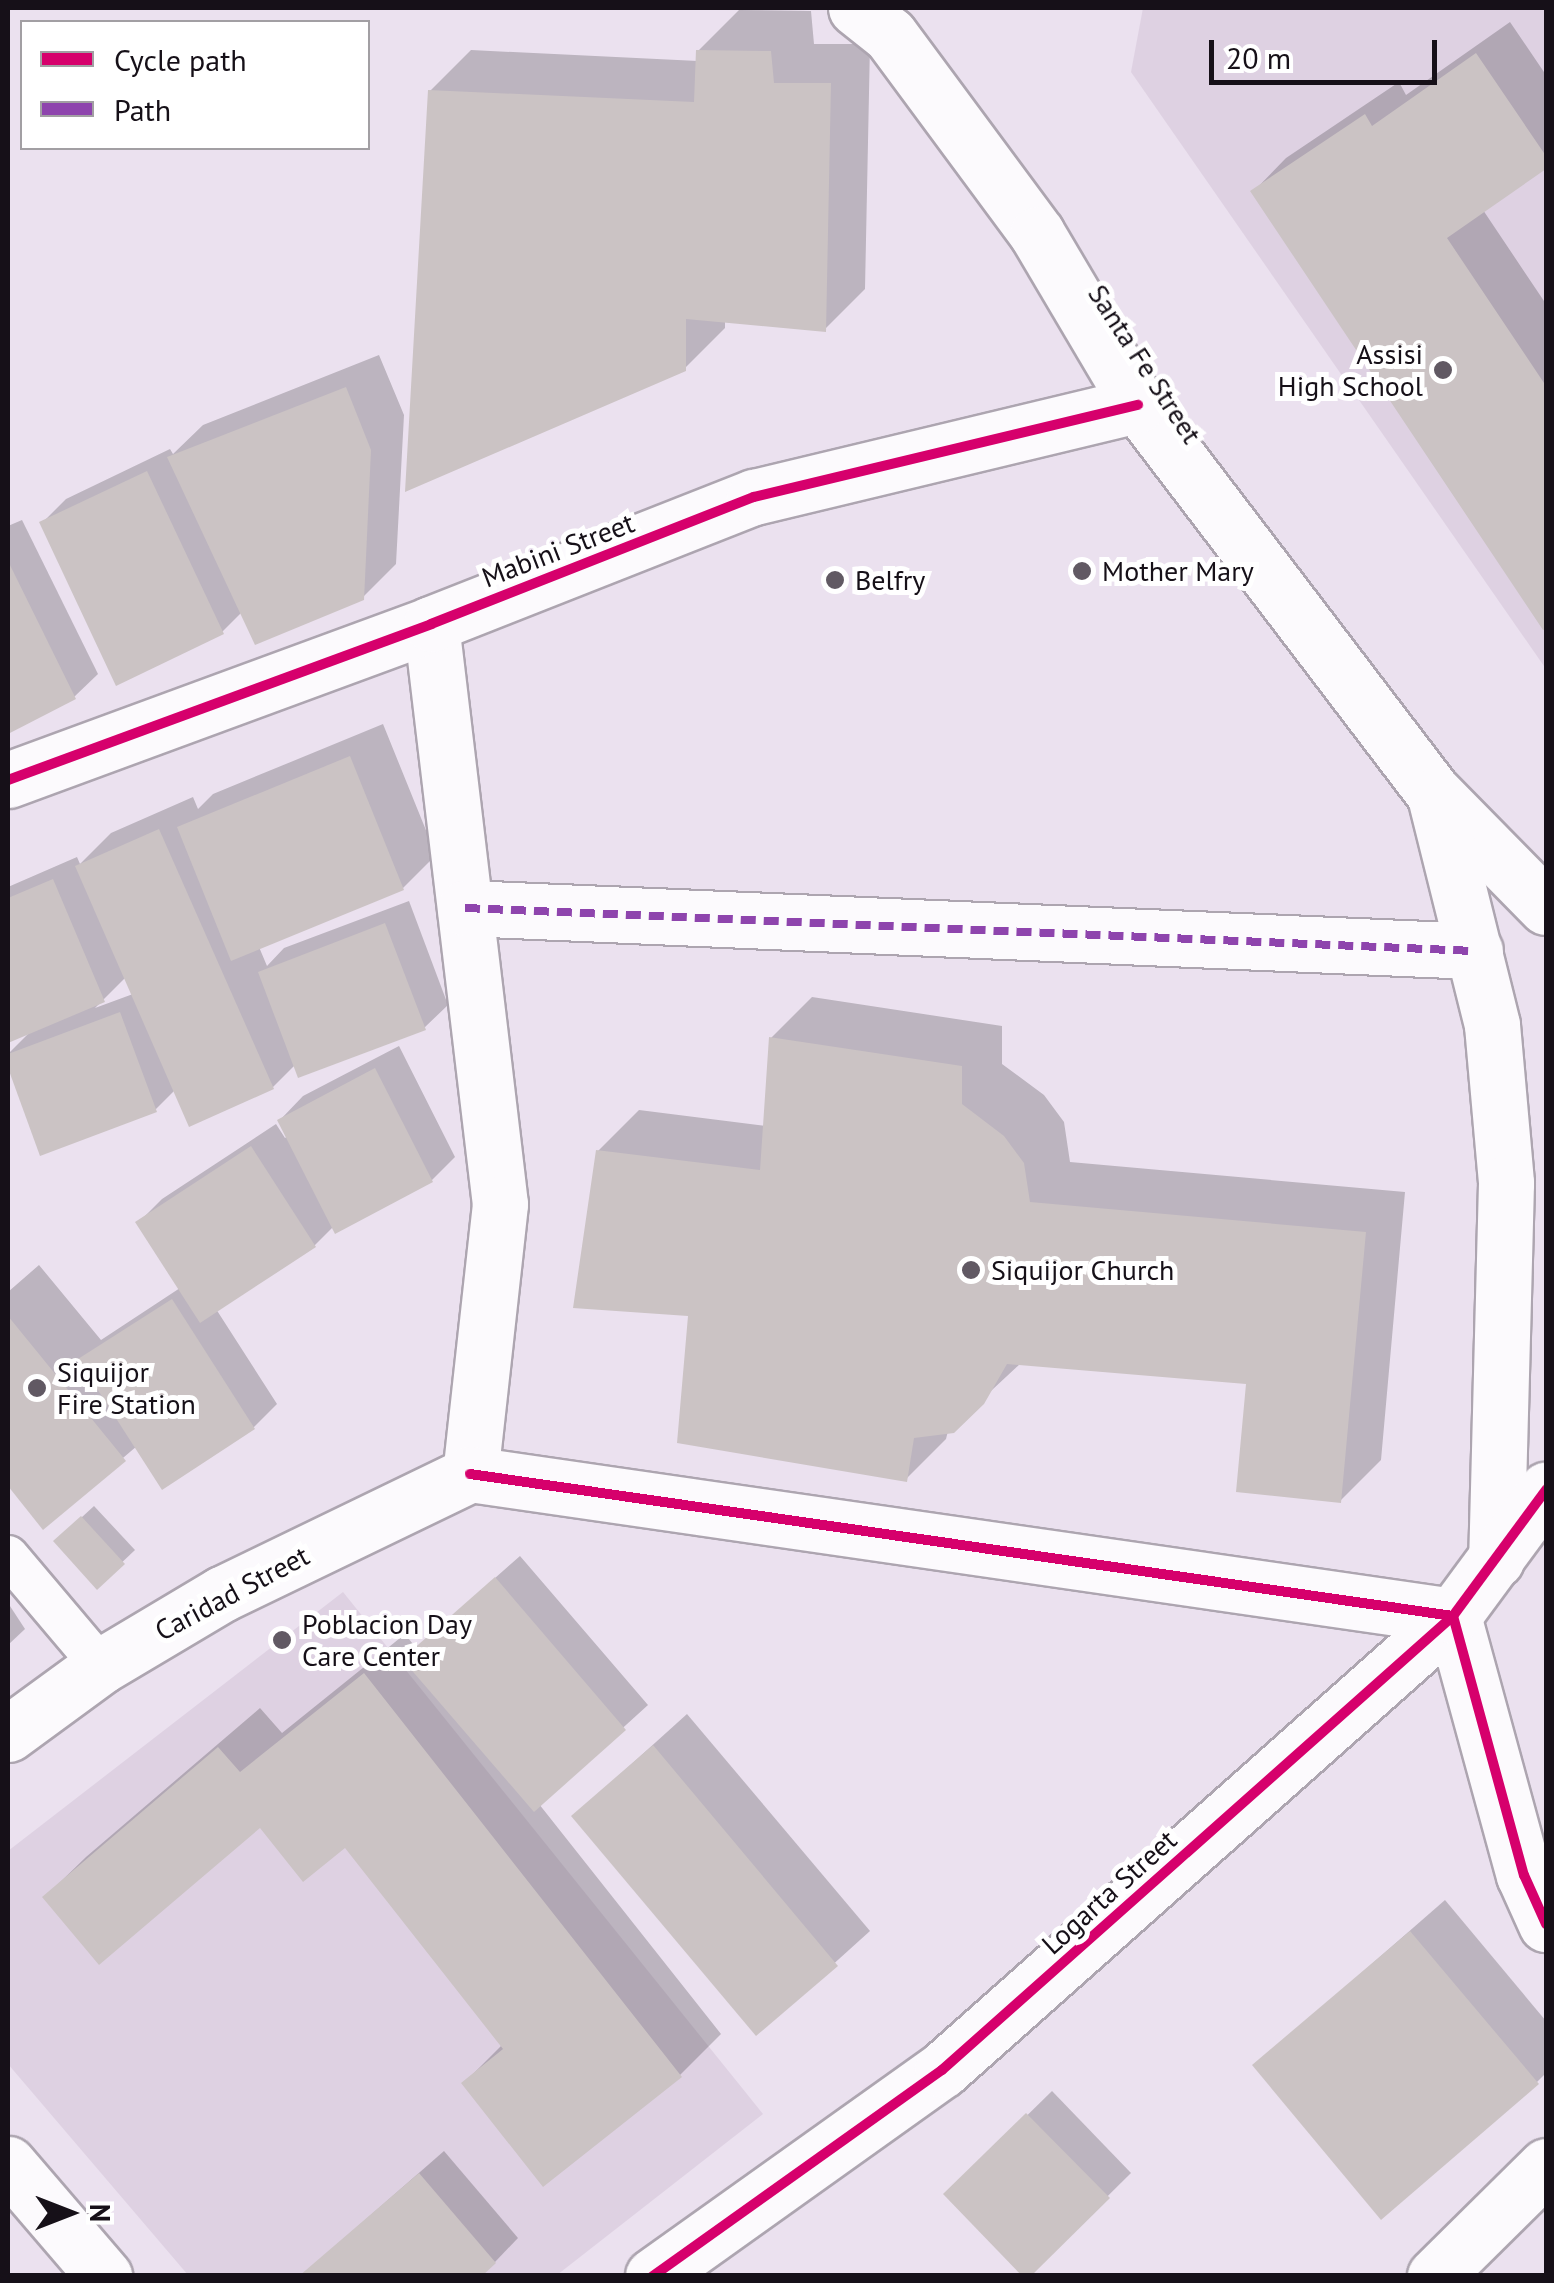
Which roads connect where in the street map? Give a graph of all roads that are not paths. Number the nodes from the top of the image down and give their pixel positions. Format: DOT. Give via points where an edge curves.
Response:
graph roads {
  1 [pos="856,8"];
  2 [pos="1138,404"];
  3 [pos="430,624"];
  4 [pos="8,780"];
  5 [pos="1434,794"];
  6 [pos="1546,907"];
  7 [pos="465,908"];
  8 [pos="1474,952"];
  9 [pos="470,1474"];
  10 [pos="1546,1490"];
  11 [pos="8,1556"];
  12 [pos="1496,1560"];
  13 [pos="1453,1616"];
  14 [pos="101,1666"];
  15 [pos="8,1734"];
  16 [pos="1546,1924"];
  17 [pos="8,2164"];
  18 [pos="1546,2166"];
  19 [pos="104,2276"];
  20 [pos="653,2276"];
  21 [pos="1435,2276"];
  1 -- 2 [label="street, Santa Fe Street" via="890,34 1036,234"];
  2 -- 3 [label="street, Mabini Street" via="754,498"];
  2 -- 5 [label="street, Santa Fe Street"];
  3 -- 4 [label="street, Mabini Street"];
  3 -- 7 [label="street"];
  5 -- 6 [label="street, Santa Fe Street"];
  5 -- 8 [label="street"];
  7 -- 8 [label="street"];
  7 -- 9 [label="street" via="500,1204"];
  8 -- 12 [label="street" via="1492,1026 1506,1184"];
  9 -- 13 [label="street"];
  9 -- 14 [label="street, Caridad Street" via="222,1594"];
  10 -- 12 [label="street, Logarta Street"];
  11 -- 14 [label="lane"];
  12 -- 13 [label="street, Logarta Street"];
  13 -- 16 [label="street" via="1524,1874"];
  13 -- 20 [label="street, Logarta Street" via="942,2070"];
  14 -- 15 [label="street, Caridad Street"];
  17 -- 19 [label="street"];
  18 -- 21 [label="street"];
}
